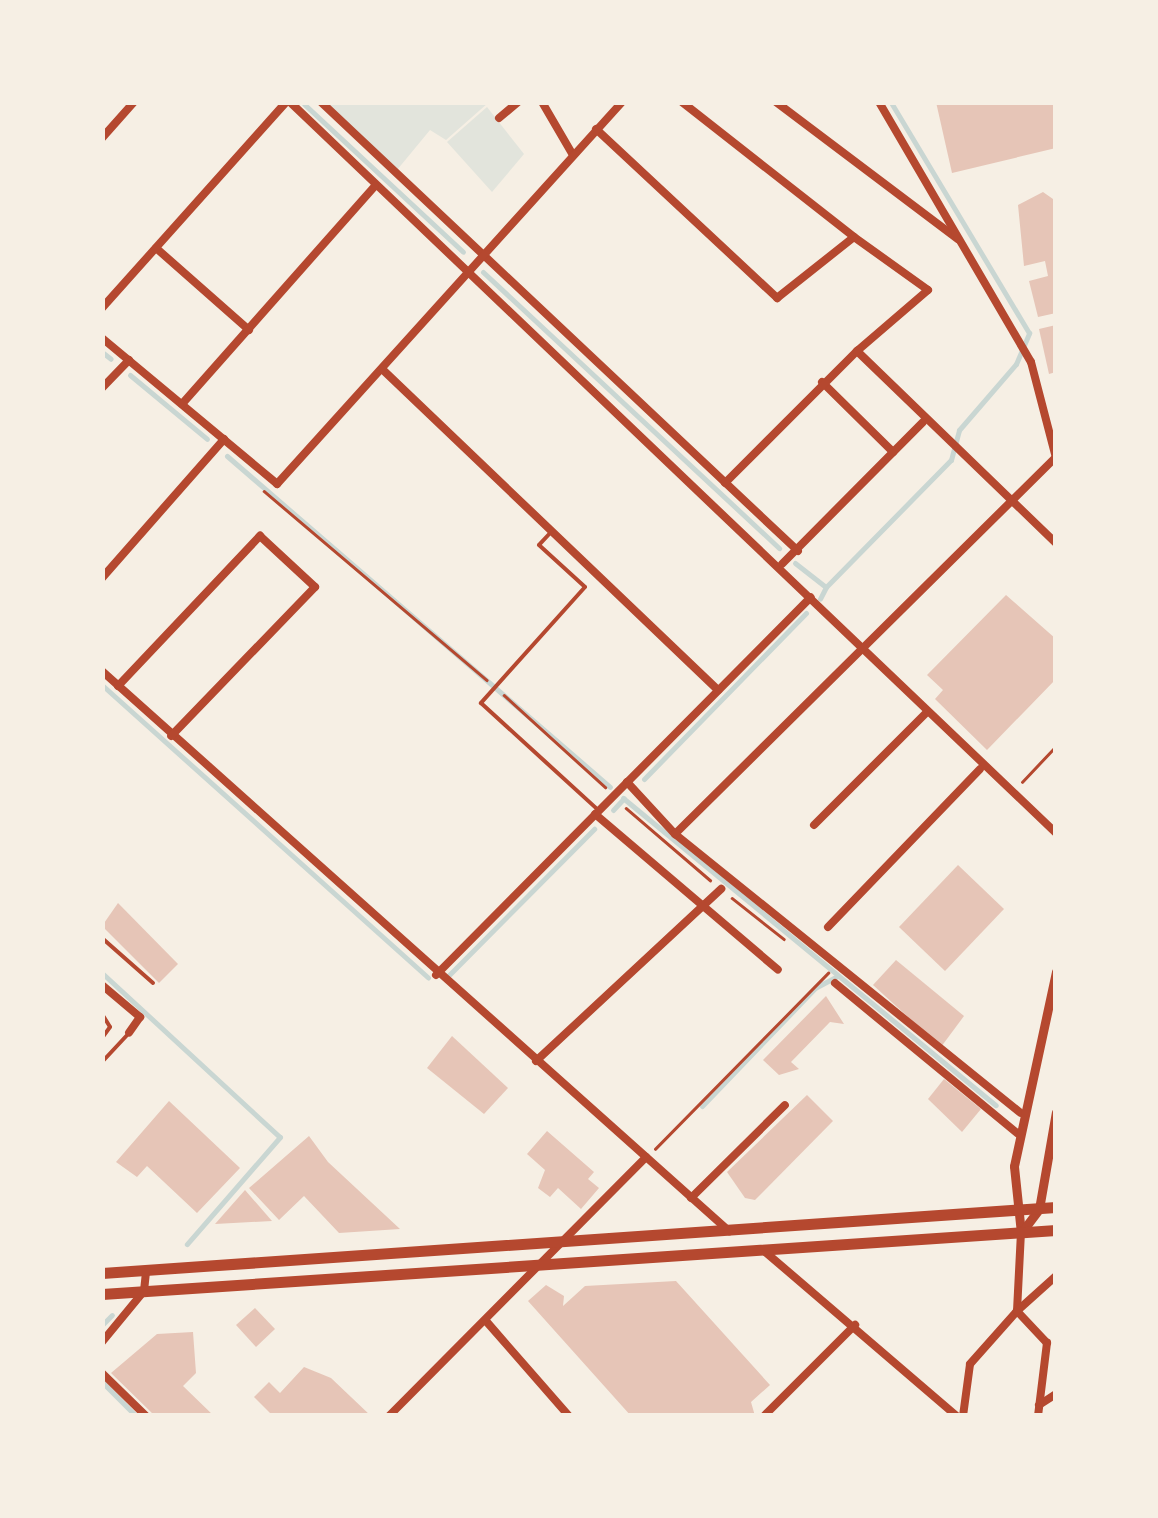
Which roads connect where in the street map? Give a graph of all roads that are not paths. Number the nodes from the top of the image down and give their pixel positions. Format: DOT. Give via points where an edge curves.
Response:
graph roads {
  1 [pos="134,102"];
  2 [pos="288,102"];
  3 [pos="321,102"];
  4 [pos="518,102"];
  5 [pos="542,102"];
  6 [pos="622,102"];
  7 [pos="682,102"];
  8 [pos="776,102"];
  9 [pos="879,102"];
  10 [pos="499,118"];
  11 [pos="596,130"];
  12 [pos="102,138"];
  13 [pos="573,155"];
  14 [pos="375,186"];
  15 [pos="854,237"];
  16 [pos="962,242"];
  17 [pos="156,248"];
  18 [pos="480,254"];
  19 [pos="467,269"];
  20 [pos="102,308"];
  21 [pos="249,330"];
  22 [pos="102,338"];
  23 [pos="857,351"];
  24 [pos="129,360"];
  25 [pos="382,369"];
  26 [pos="822,382"];
  27 [pos="102,388"];
  28 [pos="182,404"];
  29 [pos="924,422"];
  30 [pos="224,439"];
  31 [pos="894,452"];
  32 [pos="1055,458"];
  33 [pos="725,483"];
  34 [pos="1009,500"];
  35 [pos="552,531"];
  36 [pos="1056,543"];
  37 [pos="798,551"];
  38 [pos="782,564"];
  39 [pos="102,578"];
  40 [pos="810,597"];
  41 [pos="862,651"];
  42 [pos="102,671"];
  43 [pos="118,686"];
  44 [pos="718,690"];
  45 [pos="926,714"];
  46 [pos="171,736"];
  47 [pos="980,769"];
  48 [pos="626,782"];
  49 [pos="597,812"];
  50 [pos="814,825"];
  51 [pos="1056,833"];
  52 [pos="676,834"];
  53 [pos="721,889"];
  54 [pos="701,909"];
  55 [pos="828,927"];
  56 [pos="102,938"];
  57 [pos="778,970"];
  58 [pos="1056,971"];
  59 [pos="436,974"];
  60 [pos="835,982"];
  61 [pos="152,983"];
  62 [pos="102,985"];
  63 [pos="102,1014"];
  64 [pos="129,1033"];
  65 [pos="102,1038"];
  66 [pos="536,1061"];
  67 [pos="102,1062"];
  68 [pos="785,1105"];
  69 [pos="1021,1112"];
  70 [pos="1056,1112"];
  71 [pos="1018,1134"];
  72 [pos="646,1157"];
  73 [pos="691,1198"];
  74 [pos="1056,1207"];
  75 [pos="1039,1209"];
  76 [pos="1012,1211"];
  77 [pos="1056,1230"];
  78 [pos="729,1231"];
  79 [pos="1021,1233"];
  80 [pos="562,1242"];
  81 [pos="763,1250"];
  82 [pos="540,1265"];
  83 [pos="146,1271"];
  84 [pos="102,1273"];
  85 [pos="1056,1276"];
  86 [pos="144,1291"];
  87 [pos="102,1294"];
  88 [pos="1018,1310"];
  89 [pos="486,1321"];
  90 [pos="854,1325"];
  91 [pos="102,1342"];
  92 [pos="102,1373"];
  93 [pos="1056,1394"];
  94 [pos="1040,1405"];
  95 [pos="146,1416"];
  96 [pos="389,1416"];
  97 [pos="569,1416"];
  98 [pos="764,1416"];
  99 [pos="960,1416"];
  100 [pos="1038,1416"];
  1 -- 12 [label="street"];
  2 -- 14 [label="street"];
  2 -- 17 [label="street"];
  3 -- 18 [label="street"];
  4 -- 10 [label="street"];
  5 -- 13 [label="street"];
  6 -- 11 [label="street"];
  7 -- 15 [label="street"];
  8 -- 16 [label="street"];
  9 -- 16 [label="street"];
  11 -- 13 [label="street"];
  11 -- 15 [label="street" via="778,298"];
  13 -- 18 [label="street"];
  14 -- 19 [label="street"];
  14 -- 21 [label="street"];
  15 -- 23 [label="street" via="928,290"];
  16 -- 32 [label="street" via="1026,351"];
  17 -- 20 [label="street"];
  17 -- 21 [label="street"];
  18 -- 19 [label="street"];
  18 -- 33 [label="street"];
  19 -- 25 [label="street"];
  19 -- 38 [label="street"];
  21 -- 28 [label="street"];
  22 -- 24 [label="street"];
  23 -- 26 [label="street"];
  23 -- 29 [label="street" via="920,406"];
  24 -- 27 [label="street"];
  24 -- 28 [label="street"];
  25 -- 30 [label="street" via="278,484"];
  25 -- 35 [label="street"];
  26 -- 31 [label="street"];
  26 -- 33 [label="street"];
  28 -- 30 [label="street"];
  29 -- 31 [label="street"];
  29 -- 34 [label="street"];
  30 -- 39 [label="street"];
  31 -- 37 [label="street"];
  32 -- 34 [label="street"];
  33 -- 37 [label="street"];
  34 -- 36 [label="street"];
  34 -- 41 [label="street"];
  35 -- 44 [label="street"];
  35 -- 49 [label="lane" via="539,544 586,587 480,702"];
  37 -- 38 [label="street"];
  38 -- 40 [label="street"];
  40 -- 41 [label="street"];
  40 -- 44 [label="street"];
  41 -- 45 [label="street"];
  41 -- 52 [label="street"];
  42 -- 43 [label="street"];
  43 -- 46 [label="street"];
  43 -- 46 [label="street" via="260,536 301,574 314,588"];
  44 -- 48 [label="street"];
  45 -- 47 [label="street"];
  45 -- 50 [label="street"];
  46 -- 59 [label="street"];
  47 -- 51 [label="street"];
  47 -- 55 [label="street"];
  48 -- 49 [label="street"];
  48 -- 52 [label="street"];
  49 -- 54 [label="street"];
  49 -- 59 [label="street"];
  52 -- 69 [label="street"];
  53 -- 54 [label="street"];
  54 -- 57 [label="street"];
  54 -- 66 [label="street"];
  56 -- 61 [label="lane"];
  58 -- 69 [label="street"];
  59 -- 66 [label="street"];
  60 -- 71 [label="street"];
  62 -- 64 [label="street" via="140,1017"];
  63 -- 65 [label="lane" via="110,1028"];
  64 -- 67 [label="lane"];
  66 -- 72 [label="street"];
  68 -- 73 [label="street"];
  69 -- 71 [label="street"];
  70 -- 75 [label="street"];
  71 -- 76 [label="street"];
  72 -- 73 [label="street"];
  72 -- 80 [label="street"];
  73 -- 78 [label="street"];
  74 -- 75 [label="main road"];
  75 -- 76 [label="main road"];
  75 -- 79 [label="street"];
  76 -- 78 [label="main road"];
  76 -- 79 [label="street"];
  77 -- 79 [label="main road"];
  78 -- 80 [label="main road"];
  79 -- 81 [label="main road"];
  79 -- 88 [label="street"];
  80 -- 82 [label="street"];
  80 -- 83 [label="main road"];
  81 -- 82 [label="main road"];
  81 -- 90 [label="street"];
  82 -- 86 [label="main road"];
  82 -- 89 [label="street"];
  83 -- 84 [label="main road"];
  83 -- 86 [label="street"];
  85 -- 88 [label="street"];
  86 -- 87 [label="main road"];
  86 -- 91 [label="street"];
  88 -- 94 [label="street" via="1047,1343"];
  88 -- 99 [label="street" via="970,1364"];
  89 -- 96 [label="street"];
  89 -- 97 [label="street"];
  90 -- 98 [label="street"];
  90 -- 99 [label="street"];
  92 -- 95 [label="street"];
  93 -- 94 [label="street"];
  94 -- 100 [label="street"];
}
